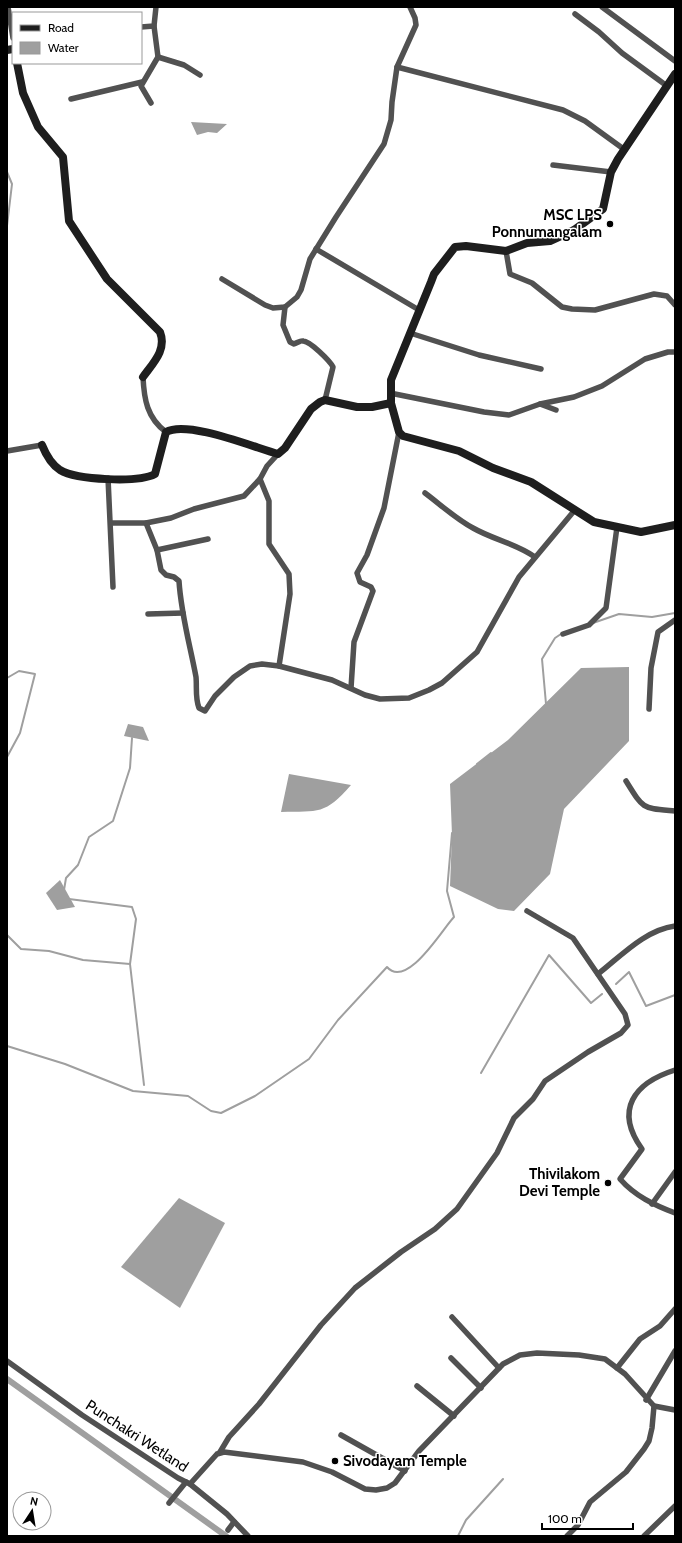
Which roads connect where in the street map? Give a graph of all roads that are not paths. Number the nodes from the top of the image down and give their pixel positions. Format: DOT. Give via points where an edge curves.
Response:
graph roads {
  1 [pos="8,7"];
  2 [pos="156,7"];
  3 [pos="410,7"];
  4 [pos="602,7"];
  5 [pos="574,14"];
  6 [pos="154,26"];
  7 [pos="142,27"];
  8 [pos="12,32"];
  9 [pos="158,57"];
  10 [pos="675,61"];
  11 [pos="17,64"];
  12 [pos="396,68"];
  13 [pos="675,74"];
  14 [pos="200,75"];
  15 [pos="142,82"];
  16 [pos="667,86"];
  17 [pos="71,99"];
  18 [pos="151,103"];
  19 [pos="625,150"];
  20 [pos="553,165"];
  21 [pos="611,172"];
  22 [pos="316,249"];
  23 [pos="506,251"];
  24 [pos="222,278"];
  25 [pos="675,305"];
  26 [pos="285,308"];
  27 [pos="419,310"];
  28 [pos="410,333"];
  29 [pos="675,352"];
  30 [pos="540,369"];
  31 [pos="143,377"];
  32 [pos="390,393"];
  33 [pos="325,400"];
  34 [pos="391,403"];
  35 [pos="540,404"];
  36 [pos="556,410"];
  37 [pos="166,432"];
  38 [pos="399,432"];
  39 [pos="42,445"];
  40 [pos="7,451"];
  41 [pos="278,454"];
  42 [pos="108,478"];
  43 [pos="260,479"];
  44 [pos="425,493"];
  45 [pos="574,511"];
  46 [pos="111,523"];
  47 [pos="146,523"];
  48 [pos="675,524"];
  49 [pos="617,527"];
  50 [pos="208,539"];
  51 [pos="157,550"];
  52 [pos="535,557"];
  53 [pos="114,587"];
  54 [pos="183,613"];
  55 [pos="148,614"];
  56 [pos="675,620"];
  57 [pos="563,634"];
  58 [pos="278,666"];
  59 [pos="350,688"];
  60 [pos="649,709"];
  61 [pos="626,781"];
  62 [pos="675,811"];
  63 [pos="527,912"];
  64 [pos="675,926"];
  65 [pos="598,974"];
  66 [pos="675,1070"];
  67 [pos="675,1172"];
  68 [pos="652,1204"];
  69 [pos="675,1213"];
  70 [pos="675,1309"];
  71 [pos="452,1317"];
  72 [pos="675,1351"];
  73 [pos="451,1358"];
  74 [pos="7,1361"];
  75 [pos="499,1368"];
  76 [pos="617,1368"];
  77 [pos="417,1386"];
  78 [pos="481,1388"];
  79 [pos="646,1400"];
  80 [pos="654,1406"];
  81 [pos="675,1410"];
  82 [pos="454,1416"];
  83 [pos="341,1435"];
  84 [pos="220,1452"];
  85 [pos="405,1471"];
  86 [pos="188,1483"];
  87 [pos="169,1503"];
  88 [pos="675,1506"];
  89 [pos="234,1522"];
  90 [pos="228,1530"];
  91 [pos="248,1536"];
  92 [pos="567,1536"];
  93 [pos="644,1536"];
  1 -- 8 [label="street"];
  2 -- 6 [label="street"];
  3 -- 12 [label="street" via="415,18 414,31"];
  4 -- 10 [label="street"];
  5 -- 16 [label="street"];
  6 -- 7 [label="street"];
  6 -- 9 [label="street"];
  9 -- 14 [label="street" via="184,65"];
  9 -- 15 [label="street"];
  11 -- 31 [label="street" via="23,93 38,127 63,157 69,222 107,279 160,332 162,348"];
  12 -- 19 [label="street" via="563,110"];
  12 -- 22 [label="street" via="391,120 384,144"];
  13 -- 16 [label="street"];
  15 -- 17 [label="street"];
  15 -- 18 [label="street" via="143,92"];
  16 -- 19 [label="street"];
  19 -- 21 [label="street"];
  20 -- 21 [label="street"];
  21 -- 23 [label="street" via="603,209 574,230 550,241 527,243"];
  22 -- 26 [label="street" via="310,259 301,290"];
  22 -- 27 [label="street"];
  23 -- 25 [label="street" via="510,274 532,283 562,307 595,310 654,294 667,296"];
  23 -- 27 [label="street" via="455,247 434,274"];
  24 -- 26 [label="street" via="265,306"];
  26 -- 33 [label="street" via="283,325 290,342 294,344 306,341 333,367"];
  27 -- 28 [label="street"];
  28 -- 30 [label="street" via="479,356"];
  28 -- 32 [label="street" via="391,380"];
  29 -- 35 [label="street" via="645,359 595,389 574,397"];
  31 -- 37 [label="street" via="147,407 153,420"];
  32 -- 34 [label="street"];
  32 -- 35 [label="street" via="509,415"];
  33 -- 34 [label="street" via="357,407"];
  33 -- 41 [label="street" via="311,409"];
  34 -- 38 [label="street"];
  35 -- 36 [label="street"];
  37 -- 41 [label="street" via="172,428 187,429"];
  37 -- 42 [label="street" via="155,474 148,477"];
  38 -- 45 [label="street" via="415,440 459,451 493,468 531,482"];
  38 -- 59 [label="street" via="384,508 367,555 357,574 360,582 371,587 373,591 354,642"];
  39 -- 40 [label="street"];
  39 -- 42 [label="street" via="52,463 61,470 84,478"];
  41 -- 43 [label="street"];
  42 -- 46 [label="street"];
  43 -- 47 [label="street" via="244,496"];
  43 -- 58 [label="street" via="269,501 269,544 289,574 290,594"];
  44 -- 52 [label="street" via="472,528 502,542 514,544"];
  45 -- 49 [label="street" via="594,522"];
  45 -- 52 [label="street"];
  46 -- 47 [label="street"];
  46 -- 53 [label="street"];
  47 -- 51 [label="street"];
  48 -- 49 [label="street" via="641,532"];
  49 -- 57 [label="street" via="606,608 589,625"];
  50 -- 51 [label="street"];
  51 -- 54 [label="street" via="163,573 179,581"];
  52 -- 59 [label="street" via="519,577 478,652 442,682 409,698 393,700 365,695"];
  54 -- 55 [label="street"];
  54 -- 58 [label="street" via="199,708 205,711 219,691 250,666"];
  56 -- 60 [label="street" via="658,632 650,668"];
  58 -- 59 [label="street" via="332,680"];
  61 -- 62 [label="street" via="642,805 652,809"];
  63 -- 65 [label="street" via="573,938"];
  64 -- 65 [label="street" via="649,934"];
  65 -- 84 [label="street" via="627,1018 627,1027 546,1080 533,1099 514,1118 497,1154 457,1209 435,1229 354,1288 229,1437"];
  66 -- 68 [label="street" via="653,1079 632,1099 628,1109 631,1131 642,1149 620,1179 629,1189"];
  67 -- 68 [label="street"];
  68 -- 69 [label="street"];
  70 -- 76 [label="street" via="660,1326 640,1339"];
  71 -- 75 [label="street"];
  72 -- 79 [label="street"];
  73 -- 78 [label="street"];
  74 -- 86 [label="street, Punchakri Wetland" via="82,1415"];
  75 -- 76 [label="street" via="520,1355 537,1353 606,1359"];
  75 -- 78 [label="street"];
  76 -- 79 [label="street"];
  77 -- 82 [label="street"];
  78 -- 82 [label="street"];
  79 -- 80 [label="street"];
  80 -- 81 [label="street"];
  80 -- 92 [label="street" via="652,1428 644,1449 626,1472 590,1502 578,1525"];
  82 -- 85 [label="street" via="419,1451"];
  83 -- 85 [label="street"];
  84 -- 85 [label="street" via="303,1462 332,1472 365,1489 387,1488"];
  84 -- 86 [label="street"];
  86 -- 87 [label="street"];
  86 -- 89 [label="street, Punchakri Wetland"];
  88 -- 93 [label="street"];
  89 -- 90 [label="street"];
  89 -- 91 [label="street, Punchakri Wetland"];
}
